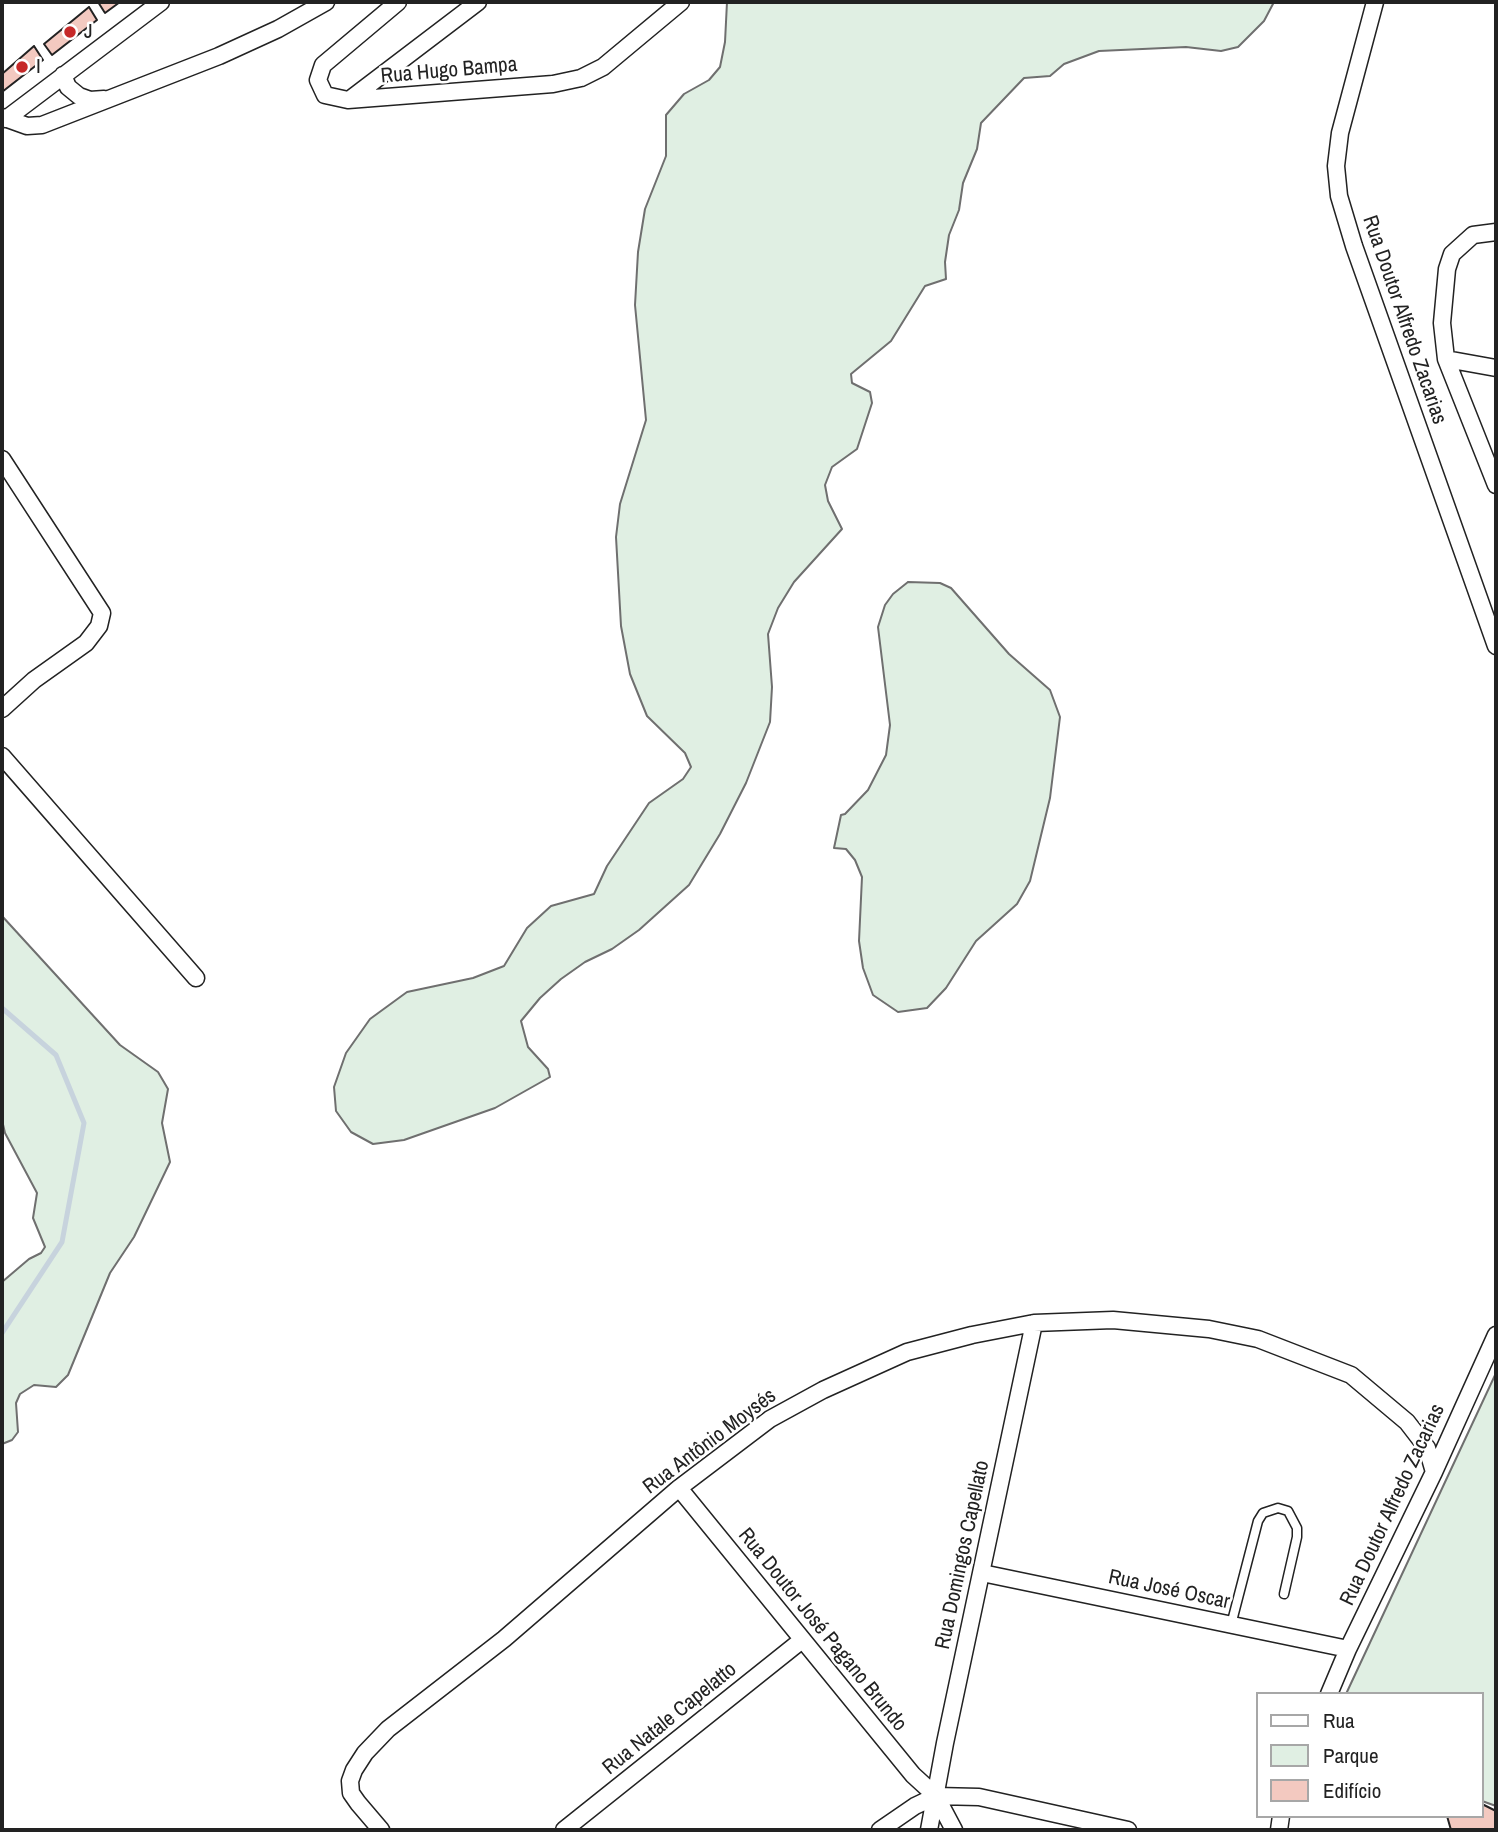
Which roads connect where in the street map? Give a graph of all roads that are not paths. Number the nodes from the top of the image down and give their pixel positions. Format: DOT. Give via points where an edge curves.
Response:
graph roads {
  1 [pos="161,2"];
  2 [pos="326,2"];
  3 [pos="398,2"];
  4 [pos="478,2"];
  5 [pos="681,2"];
  6 [pos="1375,2"];
  7 [pos="63,75"];
  8 [pos="113,98"];
  9 [pos="348,100"];
  10 [pos="3,122"];
  11 [pos="1496,232"];
  12 [pos="1446,359"];
  13 [pos="1496,368"];
  14 [pos="2,459"];
  15 [pos="1495,480"];
  16 [pos="1496,646"];
  17 [pos="2,709"];
  18 [pos="2,756"];
  19 [pos="196,978"];
  20 [pos="1034,1323"];
  21 [pos="1496,1335"];
  22 [pos="1434,1472"];
  23 [pos="679,1488"];
  24 [pos="982,1573"];
  25 [pos="1284,1594"];
  26 [pos="1231,1625"];
  27 [pos="802,1640"];
  28 [pos="1348,1649"];
  29 [pos="1330,1692"];
  30 [pos="936,1796"];
  31 [pos="381,1830"];
  32 [pos="564,1830"];
  33 [pos="880,1830"];
  34 [pos="929,1830"];
  35 [pos="954,1830"];
  36 [pos="1128,1830"];
  1 -- 7 [label="street"];
  2 -- 8 [label="street" via="219,56"];
  3 -- 9 [label="street" via="323,65 318,80 325,95"];
  4 -- 9 [label="street"];
  5 -- 9 [label="street, Rua Hugo Bampa" via="603,67 581,78"];
  6 -- 16 [label="street, Rua Doutor Alfredo Zacarias" via="1340,133 1339,196"];
  7 -- 8 [label="street" via="79,96"];
  7 -- 10 [label="street"];
  8 -- 10 [label="street" via="42,125"];
  11 -- 12 [label="street" via="1473,235 1452,254 1441,323"];
  12 -- 13 [label="street"];
  12 -- 15 [label="street"];
  14 -- 17 [label="street" via="102,613 86,643"];
  18 -- 19 [label="street"];
  20 -- 22 [label="street, Rua Antônio Moysés" via="1112,1320 1209,1329 1258,1339 1305,1356 1351,1375 1379,1396 1427,1448"];
  20 -- 23 [label="street, Rua Antônio Moysés" via="907,1352 866,1369 770,1419"];
  20 -- 24 [label="street, Rua Domingos Capellato"];
  21 -- 22 [label="street, Rua Doutor Alfredo Zacarias"];
  22 -- 28 [label="street, Rua Doutor Alfredo Zacarias"];
  23 -- 27 [label="street, Rua Doutor José Pagano Brundo"];
  23 -- 31 [label="street, Rua Antônio Moysés" via="504,1639 388,1729 365,1753 350,1781 351,1793"];
  24 -- 26 [label="street, Rua José Oscar"];
  24 -- 30 [label="street, Rua Domingos Capellato"];
  25 -- 26 [label="lane" via="1297,1528 1288,1511 1278,1508 1262,1513 1258,1521"];
  26 -- 28 [label="street, Rua José Oscar"];
  27 -- 30 [label="street, Rua Doutor José Pagano Brundo"];
  27 -- 32 [label="street, Rua Natale Capelatto"];
  28 -- 29 [label="street, Rua Doutor Alfredo Zacarias"];
  30 -- 33 [label="street"];
  30 -- 34 [label="street"];
  30 -- 35 [label="street, Rua Doutor José Pagano Brundo"];
  30 -- 36 [label="street" via="979,1797"];
}
